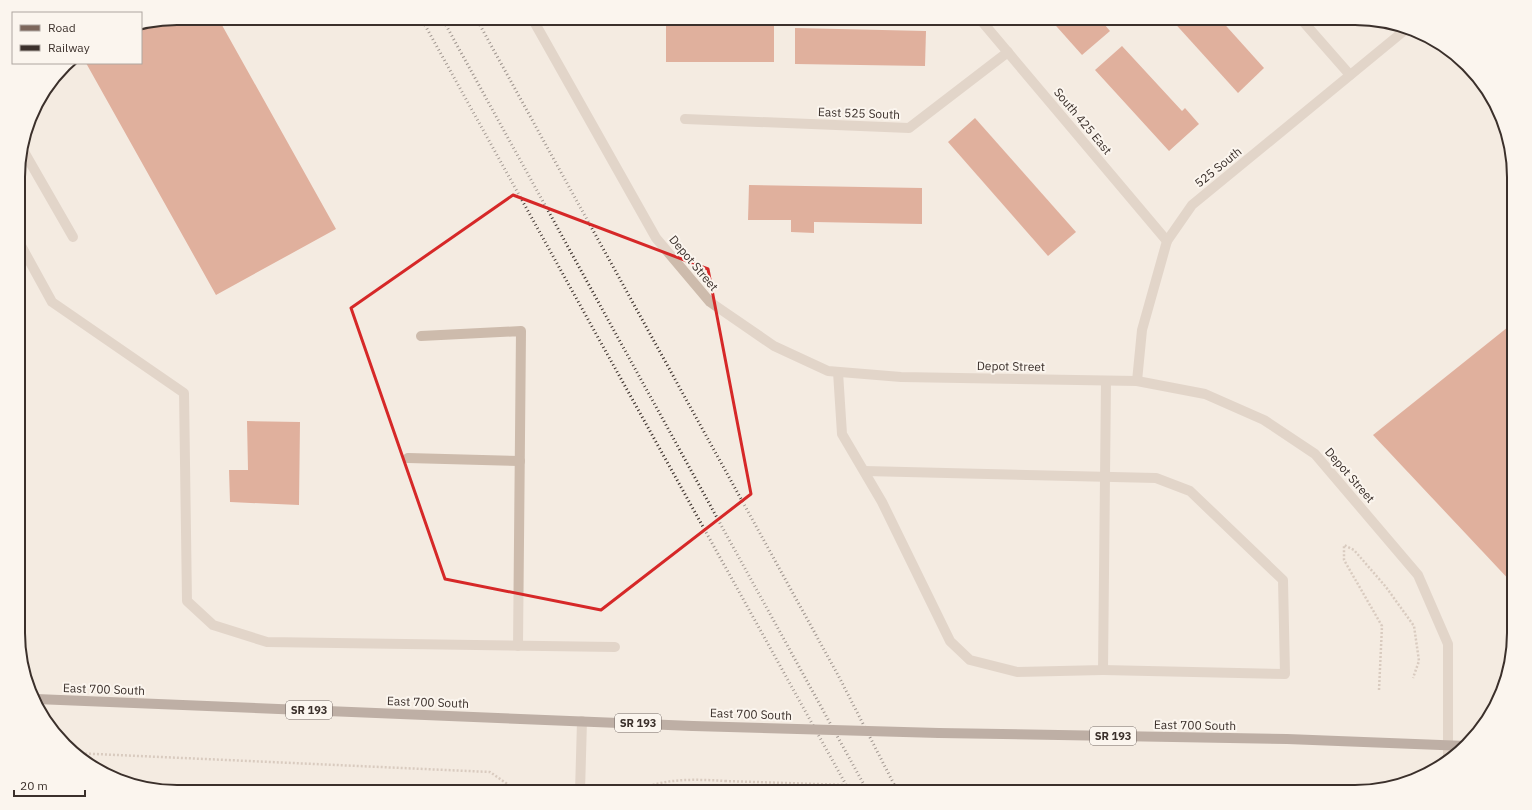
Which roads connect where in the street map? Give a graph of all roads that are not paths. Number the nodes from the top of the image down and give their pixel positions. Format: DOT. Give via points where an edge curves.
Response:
graph roads {
  1 [pos="536,25"];
  2 [pos="985,25"];
  3 [pos="1306,25"];
  4 [pos="1402,32"];
  5 [pos="1008,52"];
  6 [pos="1350,75"];
  7 [pos="685,119"];
  8 [pos="26,156"];
  9 [pos="74,237"];
  10 [pos="1167,241"];
  11 [pos="25,254"];
  12 [pos="422,336"];
  13 [pos="838,372"];
  14 [pos="1106,381"];
  15 [pos="1137,382"];
  16 [pos="408,458"];
  17 [pos="520,461"];
  18 [pos="865,471"];
  19 [pos="1105,477"];
  20 [pos="518,646"];
  21 [pos="615,647"];
  22 [pos="1103,670"];
  23 [pos="41,699"];
  24 [pos="582,721"];
  25 [pos="1449,745"];
  26 [pos="1457,745"];
  27 [pos="1448,754"];
  28 [pos="580,785"];
  1 -- 13 [label="street, Depot Street" via="656,238 710,302 774,346 828,371"];
  2 -- 5 [label="street, South 425 East"];
  3 -- 6 [label="street"];
  4 -- 6 [label="street, 525 South"];
  5 -- 7 [label="street, East 525 South" via="909,128"];
  5 -- 10 [label="street, South 425 East"];
  6 -- 10 [label="street, 525 South" via="1192,205"];
  8 -- 9 [label="street"];
  10 -- 15 [label="street, 525 South" via="1142,330"];
  11 -- 20 [label="street" via="52,302 184,393 187,601 213,625 267,642"];
  12 -- 17 [label="street" via="521,331"];
  13 -- 14 [label="street, Depot Street" via="901,377"];
  13 -- 18 [label="street" via="842,434"];
  14 -- 15 [label="street, Depot Street"];
  14 -- 19 [label="street"];
  15 -- 25 [label="street, Depot Street" via="1205,394 1264,420 1315,454 1418,575 1448,644"];
  16 -- 17 [label="street"];
  17 -- 20 [label="street"];
  18 -- 19 [label="street"];
  18 -- 22 [label="street" via="950,641 970,660 1017,672"];
  19 -- 22 [label="street"];
  19 -- 22 [label="street" via="1156,478 1190,491 1283,580 1285,674"];
  20 -- 21 [label="street"];
  23 -- 24 [label="main road, East 700 South / SR 193"];
  24 -- 25 [label="main road, East 700 South / SR 193, bridge" via="939,733 1287,739"];
  24 -- 28 [label="street"];
  25 -- 26 [label="main road, East 700 South / SR 193"];
  25 -- 27 [label="street, Depot Street"];
}
